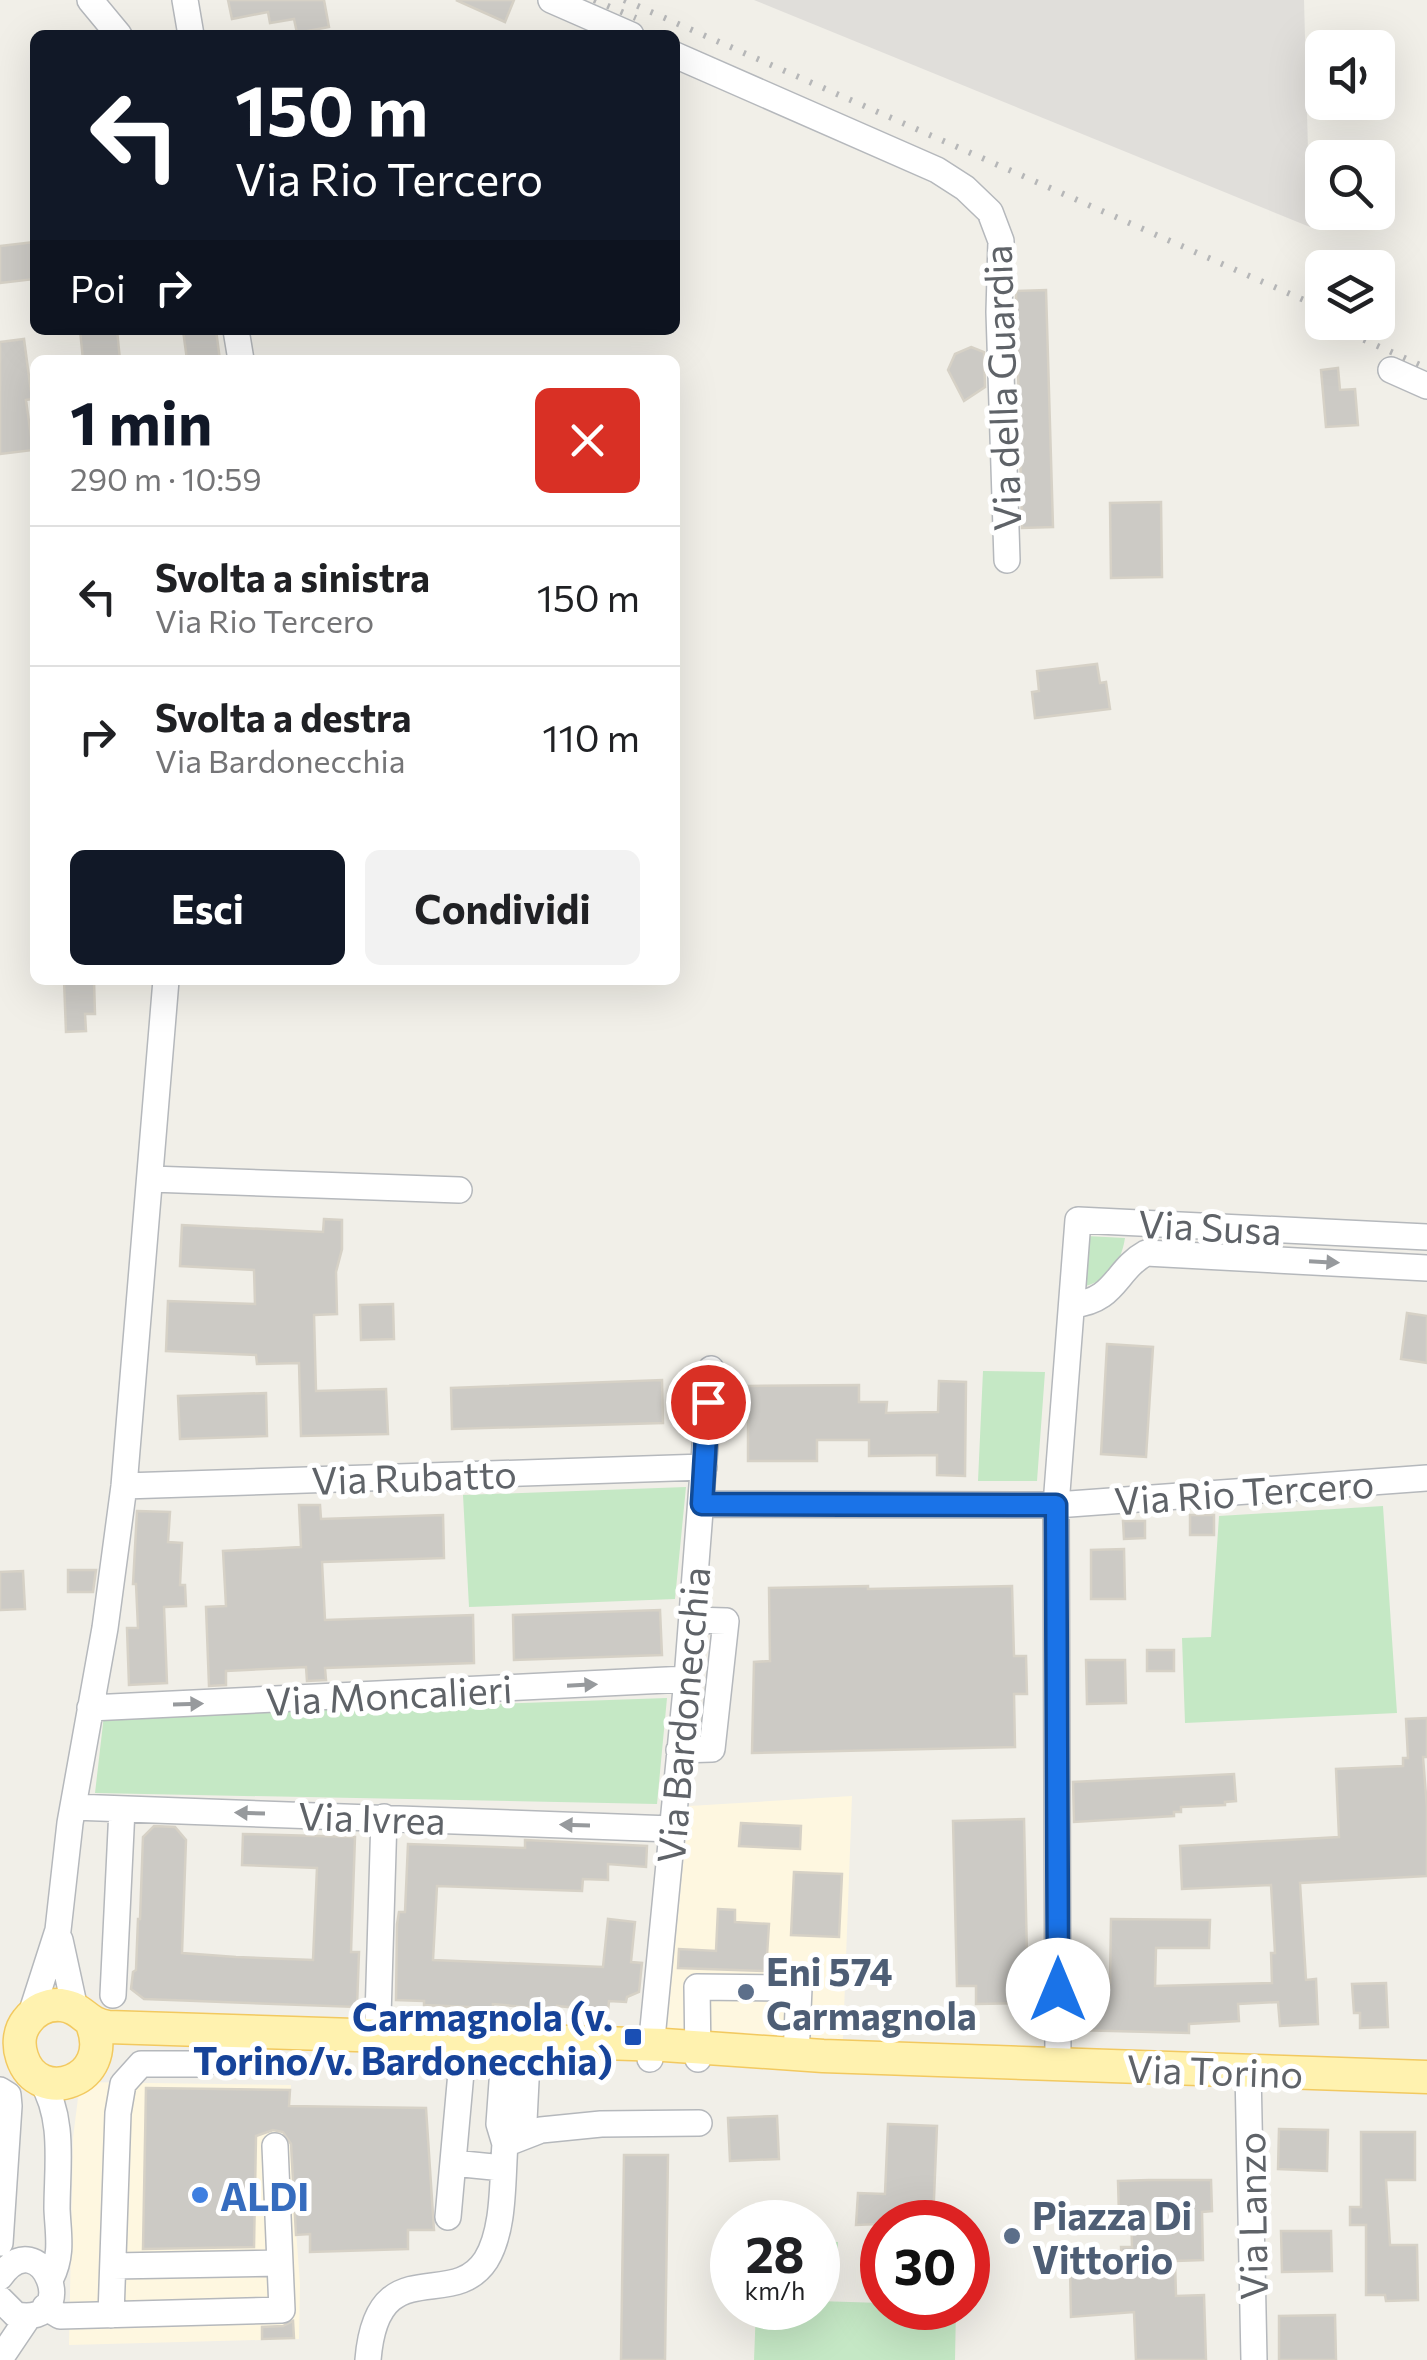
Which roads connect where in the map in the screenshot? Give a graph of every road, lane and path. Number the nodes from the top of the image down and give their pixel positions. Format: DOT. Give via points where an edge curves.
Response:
graph roads {
  1 [pos="90,0"];
  2 [pos="186,0"];
  3 [pos="551,0"];
  4 [pos="115,30"];
  5 [pos="191,30"];
  6 [pos="619,30"];
  7 [pos="680,56"];
  8 [pos="1390,370"];
  9 [pos="1427,386"];
  10 [pos="1007,560"];
  11 [pos="166,985"];
  12 [pos="151,1179"];
  13 [pos="459,1190"];
  14 [pos="1427,1237"];
  15 [pos="1427,1268"];
  16 [pos="1072,1304"];
  17 [pos="711,1370"];
  18 [pos="704,1467"];
  19 [pos="1427,1478"];
  20 [pos="124,1486"];
  21 [pos="702,1504"];
  22 [pos="1056,1505"];
  23 [pos="692,1620"];
  24 [pos="687,1679"];
  25 [pos="90,1708"];
  26 [pos="680,1750"];
  27 [pos="73,1807"];
  28 [pos="122,1808"];
  29 [pos="384,1817"];
  30 [pos="672,1829"];
  31 [pos="58,1930"];
  32 [pos="113,1995"];
  33 [pos="84,2017"];
  34 [pos="17,2028"];
  35 [pos="377,2043"];
  36 [pos="243,2046"];
  37 [pos="463,2046"];
  38 [pos="516,2048"];
  39 [pos="651,2052"];
  40 [pos="698,2053"];
  41 [pos="805,2056"];
  42 [pos="1058,2065"];
  43 [pos="46,2070"];
  44 [pos="1248,2071"];
  45 [pos="1427,2077"];
  46 [pos="0,2090"];
  47 [pos="699,2124"];
  48 [pos="275,2146"];
  49 [pos="504,2156"];
  50 [pos="452,2163"];
  51 [pos="57,2214"];
  52 [pos="448,2216"];
  53 [pos="10,2252"];
  54 [pos="280,2263"];
  55 [pos="113,2266"];
  56 [pos="51,2278"];
  57 [pos="1,2304"];
  58 [pos="37,2311"];
  59 [pos="111,2314"];
  60 [pos="0,2360"];
  61 [pos="368,2360"];
  62 [pos="1254,2360"];
  1 -- 4 [label="street"];
  2 -- 5 [label="street"];
  3 -- 6 [label="street"];
  7 -- 10 [label="street, Via della Guardia" via="937,170 990,212 1001,240"];
  8 -- 9 [label="street"];
  11 -- 12 [label="street"];
  12 -- 13 [label="street"];
  12 -- 20 [label="street"];
  14 -- 16 [label="street, Via Susa" via="1078,1220"];
  16 -- 15 [label="street, Via Susa, one-way" via="1088,1304 1108,1292 1146,1253"];
  16 -- 22 [label="street, Via Susa"];
  17 -- 18 [label="street, Via Bardonecchia"];
  18 -- 20 [label="street, Via Rubatto"];
  18 -- 21 [label="street, Via Bardonecchia"];
  19 -- 22 [label="street, Via Rio Tercero"];
  20 -- 25 [label="street"];
  21 -- 22 [label="street, Via Rio Tercero"];
  21 -- 23 [label="street, Via Bardonecchia"];
  22 -- 42 [label="street, Via Susa"];
  23 -- 24 [label="street, Via Bardonecchia"];
  23 -- 26 [label="street" via="726,1621 712,1749"];
  25 -- 24 [label="street, Via Moncalieri, one-way"];
  24 -- 26 [label="street, Via Bardonecchia"];
  25 -- 27 [label="street"];
  26 -- 30 [label="street, Via Bardonecchia"];
  27 -- 28 [label="street, Via Ivrea"];
  27 -- 31 [label="street"];
  29 -- 28 [label="street, Via Ivrea, one-way"];
  28 -- 32 [label="street"];
  30 -- 29 [label="street, Via Ivrea, one-way"];
  29 -- 35 [label="street"];
  30 -- 39 [label="street, Via Bardonecchia"];
  31 -- 33 [label="street"];
  31 -- 34 [label="street"];
  33 -- 34 [label="main road" via="52,2006"];
  33 -- 35 [label="main road"];
  33 -- 43 [label="main road" via="97,2048"];
  34 -- 43 [label="main road" via="19,2048"];
  35 -- 36 [label="main road"];
  35 -- 37 [label="main road, Via Torino"];
  36 -- 43 [label="main road" via="135,2045"];
  36 -- 55 [label="street" via="204,2064 140,2064 123,2084"];
  37 -- 38 [label="main road, Via Torino"];
  37 -- 50 [label="street"];
  38 -- 39 [label="main road, Via Torino"];
  38 -- 49 [label="street" via="499,2124"];
  39 -- 40 [label="main road, Via Torino"];
  40 -- 41 [label="main road, Via Torino"];
  40 -- 41 [label="street" via="698,1987 799,1988"];
  41 -- 42 [label="main road, Via Torino"];
  42 -- 44 [label="main road, Via Torino"];
  43 -- 51 [label="street" via="59,2146"];
  44 -- 45 [label="main road, Via Torino"];
  44 -- 62 [label="street, Via Lanzo"];
  46 -- 53 [label="street" via="9,2106"];
  47 -- 49 [label="street" via="541,2130"];
  48 -- 54 [label="street"];
  49 -- 50 [label="street"];
  49 -- 61 [label="street" via="488,2257 470,2276 407,2290 384,2305 370,2331"];
  50 -- 52 [label="street"];
  51 -- 53 [label="street" via="46,2243"];
  51 -- 56 [label="street" via="60,2248"];
  53 -- 56 [label="street"];
  54 -- 55 [label="street"];
  54 -- 59 [label="street" via="282,2310"];
  55 -- 59 [label="street"];
  56 -- 58 [label="street" via="52,2296"];
  57 -- 58 [label="street" via="16,2315"];
  58 -- 59 [label="street"];
  58 -- 60 [label="street"];
}
